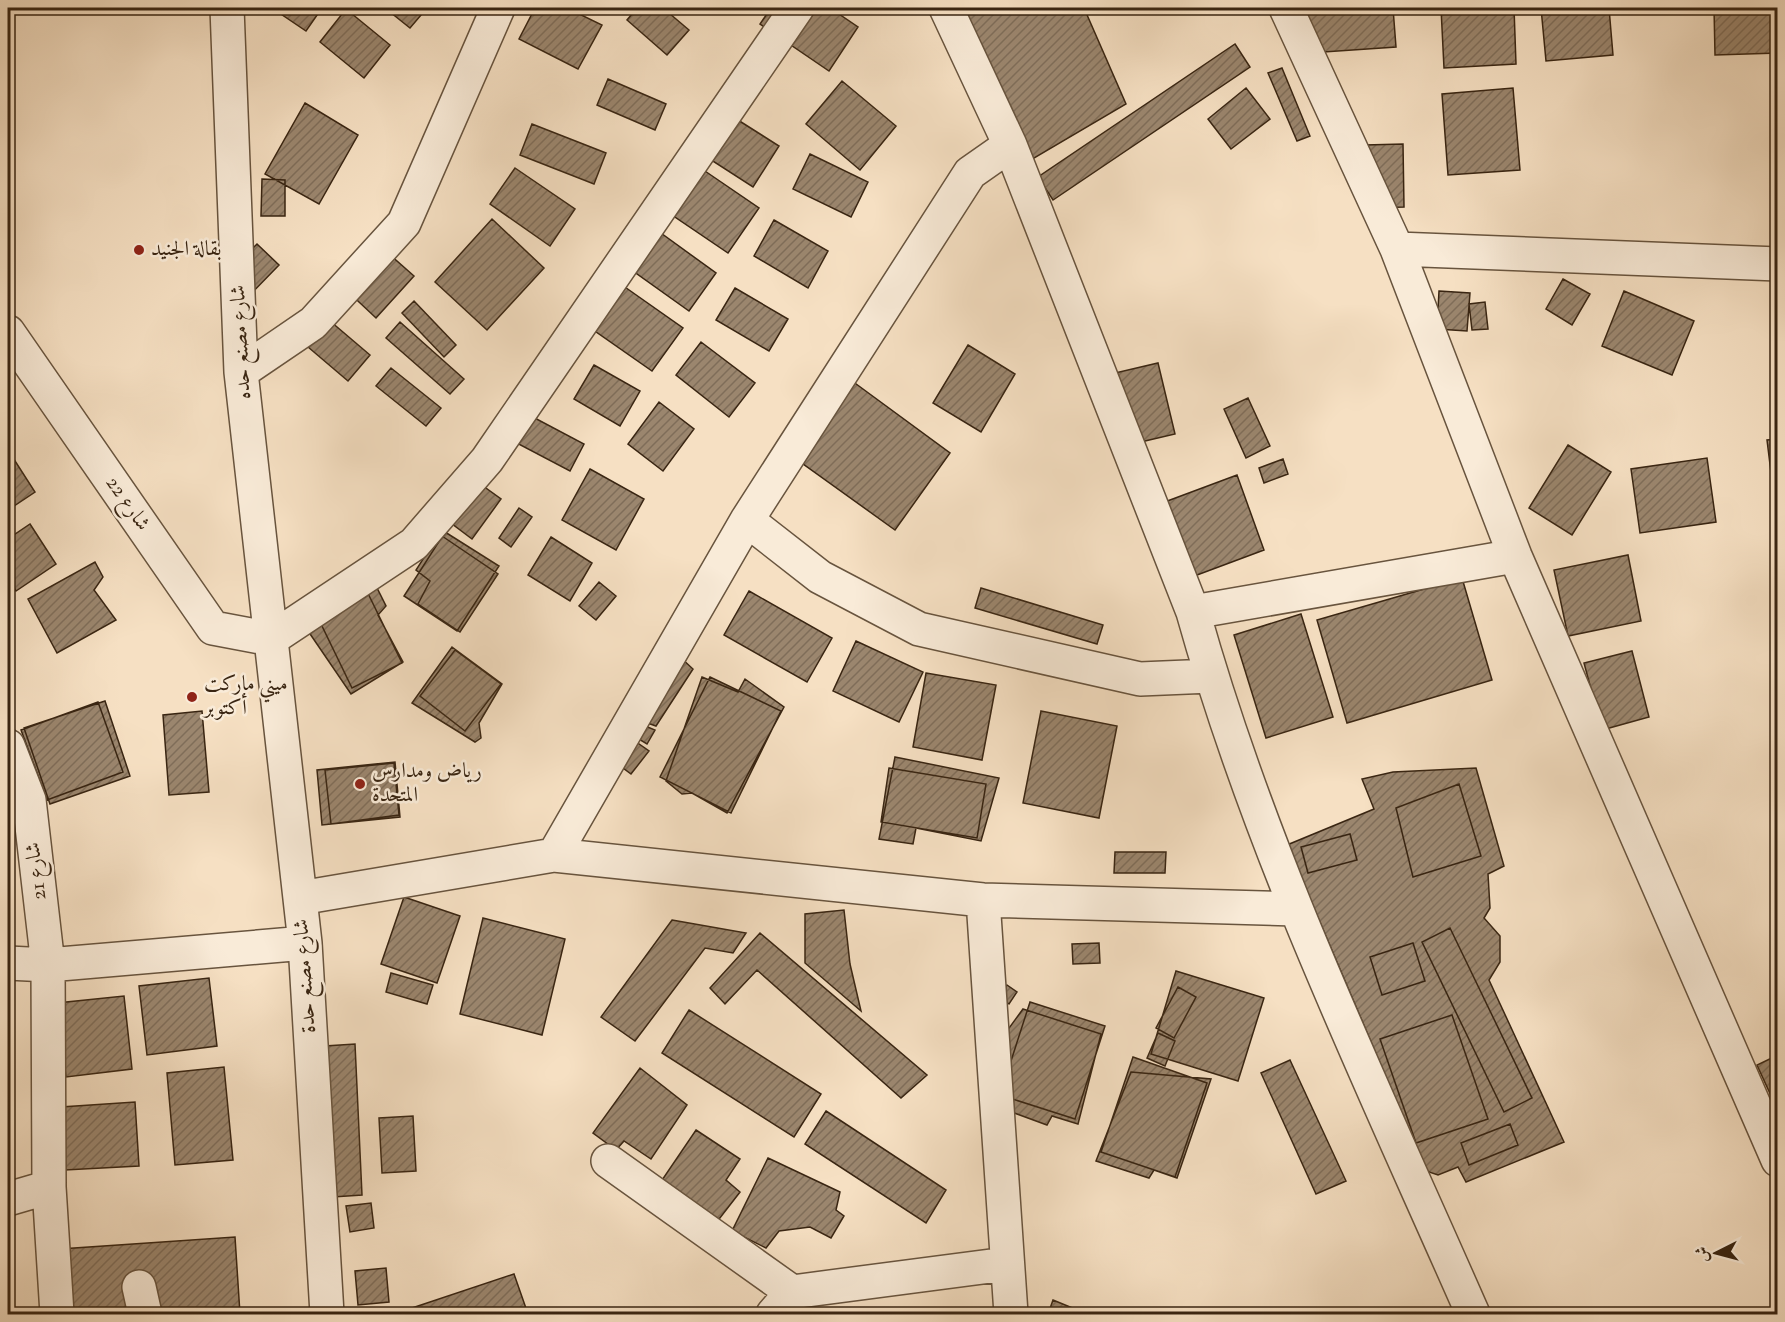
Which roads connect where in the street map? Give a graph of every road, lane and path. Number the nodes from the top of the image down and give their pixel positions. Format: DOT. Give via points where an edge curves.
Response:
graph roads {
  1 [pos="227,8"];
  2 [pos="498,8"];
  3 [pos="797,8"];
  4 [pos="946,8"];
  5 [pos="1286,8"];
  6 [pos="1010,145"];
  7 [pos="1397,249"];
  8 [pos="1778,264"];
  9 [pos="8,332"];
  10 [pos="242,372"];
  11 [pos="747,520"];
  12 [pos="1515,556"];
  13 [pos="1193,612"];
  14 [pos="271,639"];
  15 [pos="1211,676"];
  16 [pos="8,746"];
  17 [pos="554,855"];
  18 [pos="300,898"];
  19 [pos="983,900"];
  20 [pos="1295,909"];
  21 [pos="304,943"];
  22 [pos="8,963"];
  23 [pos="48,965"];
  24 [pos="1778,1160"];
  25 [pos="608,1161"];
  26 [pos="49,1187"];
  27 [pos="8,1199"];
  28 [pos="1006,1264"];
  29 [pos="783,1303"];
  30 [pos="57,1314"];
  31 [pos="327,1314"];
  32 [pos="1011,1314"];
  33 [pos="1473,1314"];
  1 -- 10 [label="street, شارع مصنع حده"];
  2 -- 10 [label="street" via="404,223 313,323"];
  3 -- 14 [label="street" via="487,460 414,544"];
  4 -- 6 [label="street"];
  5 -- 7 [label="street"];
  6 -- 11 [label="street" via="970,172"];
  6 -- 13 [label="street"];
  7 -- 8 [label="street"];
  7 -- 12 [label="street"];
  9 -- 14 [label="street, شارع 22" via="213,628"];
  10 -- 14 [label="street, شارع مصنع حده"];
  11 -- 15 [label="street" via="820,577 919,629 1140,679"];
  11 -- 17 [label="street"];
  12 -- 13 [label="street"];
  12 -- 24 [label="street"];
  13 -- 15 [label="street"];
  14 -- 18 [label="street, شارع مصنع حدة"];
  15 -- 20 [label="street"];
  16 -- 23 [label="street, شارع 21" via="29,800"];
  17 -- 18 [label="street"];
  17 -- 19 [label="street"];
  18 -- 21 [label="street, شارع مصنع حدة"];
  19 -- 20 [label="street"];
  19 -- 28 [label="street"];
  20 -- 33 [label="street"];
  21 -- 23 [label="street"];
  21 -- 31 [label="street, شارع مصنع حدة"];
  22 -- 23 [label="street"];
  23 -- 26 [label="street, شارع 21"];
  25 -- 29 [label="street"];
  26 -- 27 [label="street"];
  26 -- 30 [label="street, شارع 21"];
  28 -- 29 [label="street"];
  28 -- 32 [label="street"];
}
